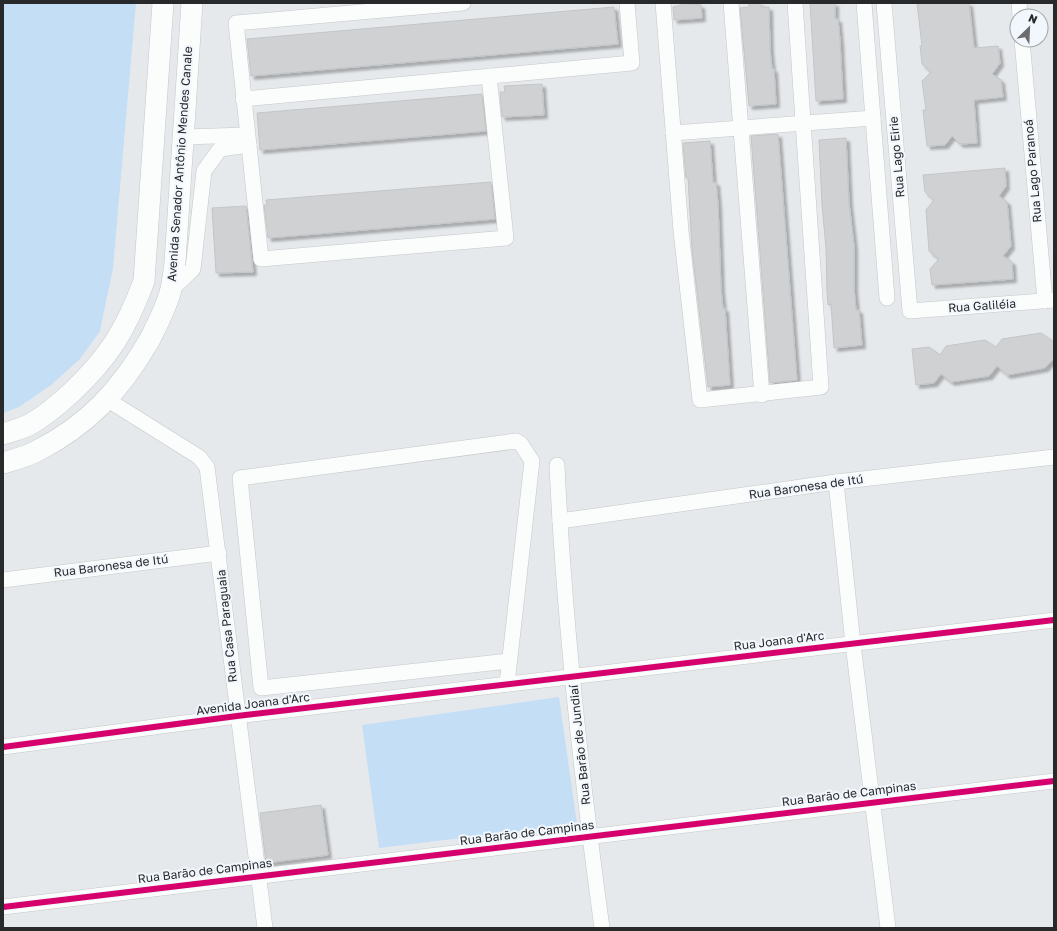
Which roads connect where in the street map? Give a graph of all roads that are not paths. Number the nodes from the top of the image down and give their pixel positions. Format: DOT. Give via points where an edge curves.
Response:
graph roads {
  1 [pos="163,3"];
  2 [pos="192,3"];
  3 [pos="464,3"];
  4 [pos="627,3"];
  5 [pos="662,3"];
  6 [pos="730,3"];
  7 [pos="795,3"];
  8 [pos="864,3"];
  9 [pos="884,3"];
  10 [pos="1023,48"];
  11 [pos="489,76"];
  12 [pos="158,85"];
  13 [pos="186,87"];
  14 [pos="243,99"];
  15 [pos="873,118"];
  16 [pos="804,124"];
  17 [pos="740,127"];
  18 [pos="673,133"];
  19 [pos="183,137"];
  20 [pos="248,140"];
  21 [pos="171,290"];
  22 [pos="887,298"];
  23 [pos="1049,301"];
  24 [pos="910,310"];
  25 [pos="762,395"];
  26 [pos="108,400"];
  27 [pos="3,434"];
  28 [pos="1054,457"];
  29 [pos="3,463"];
  30 [pos="557,466"];
  31 [pos="836,482"];
  32 [pos="560,521"];
  33 [pos="219,553"];
  34 [pos="3,580"];
  35 [pos="1054,620"];
  36 [pos="853,644"];
  37 [pos="509,661"];
  38 [pos="573,676"];
  39 [pos="507,684"];
  40 [pos="237,716"];
  41 [pos="3,748"];
  42 [pos="1054,781"];
  43 [pos="874,802"];
  44 [pos="589,836"];
  45 [pos="258,876"];
  46 [pos="3,907"];
  47 [pos="265,928"];
  48 [pos="602,928"];
  49 [pos="888,928"];
  1 -- 12 [label="main road"];
  2 -- 13 [label="main road, Avenida Senador Antônio Mendes Canale"];
  3 -- 14 [label="street" via="236,23"];
  4 -- 11 [label="street" via="632,63"];
  5 -- 18 [label="street"];
  6 -- 17 [label="street"];
  7 -- 16 [label="street"];
  8 -- 15 [label="street"];
  9 -- 24 [label="street, Rua Lago Eirie"];
  10 -- 23 [label="street, Rua Lago Paranoá"];
  11 -- 14 [label="street"];
  11 -- 20 [label="street" via="506,238 261,259"];
  12 -- 13 [label="main road"];
  12 -- 27 [label="main road" via="144,281 134,308 118,339 93,372 57,406 28,425"];
  13 -- 19 [label="main road, Avenida Senador Antônio Mendes Canale"];
  14 -- 20 [label="street"];
  15 -- 16 [label="street"];
  15 -- 22 [label="street"];
  16 -- 17 [label="street"];
  16 -- 25 [label="street" via="821,387"];
  17 -- 18 [label="street"];
  17 -- 25 [label="street"];
  18 -- 25 [label="street" via="700,400"];
  19 -- 20 [label="street"];
  19 -- 21 [label="main road, Avenida Senador Antônio Mendes Canale"];
  20 -- 21 [label="street" via="220,150 204,172 193,269"];
  21 -- 26 [label="main road, Avenida Senador Antônio Mendes Canale" via="160,321 144,349"];
  23 -- 24 [label="street, Rua Galiléia"];
  26 -- 29 [label="main road, Avenida Senador Antônio Mendes Canale" via="62,437 33,453"];
  26 -- 33 [label="street, Rua Casa Paraguaia" via="199,457 207,467"];
  28 -- 31 [label="street, Rua Baronesa de Itú"];
  30 -- 32 [label="street, Rua Barão de Jundiaí"];
  31 -- 32 [label="street, Rua Baronesa de Itú"];
  31 -- 36 [label="street"];
  32 -- 38 [label="street, Rua Barão de Jundiaí"];
  33 -- 34 [label="street, Rua Baronesa de Itú"];
  33 -- 40 [label="street, Rua Casa Paraguaia"];
  35 -- 36 [label="street, Rua Joana d'Arc"];
  36 -- 38 [label="street, Rua Joana d'Arc"];
  36 -- 43 [label="street"];
  37 -- 37 [label="street" via="532,461 521,444 516,441 240,478 261,688"];
  37 -- 39 [label="street"];
  38 -- 39 [label="street, Rua Joana d'Arc"];
  38 -- 44 [label="street, Rua Barão de Jundiaí"];
  39 -- 40 [label="street, Avenida Joana d'Arc"];
  40 -- 41 [label="street, Avenida Joana d'Arc"];
  40 -- 45 [label="street, Rua Casa Paraguaia"];
  42 -- 43 [label="street, Rua Barão de Campinas"];
  43 -- 44 [label="street, Rua Barão de Campinas"];
  43 -- 49 [label="street"];
  44 -- 45 [label="street, Rua Barão de Campinas"];
  44 -- 48 [label="street, Rua Barão de Jundiaí"];
  45 -- 46 [label="street, Rua Barão de Campinas"];
  45 -- 47 [label="street, Rua Casa Paraguaia"];
}
